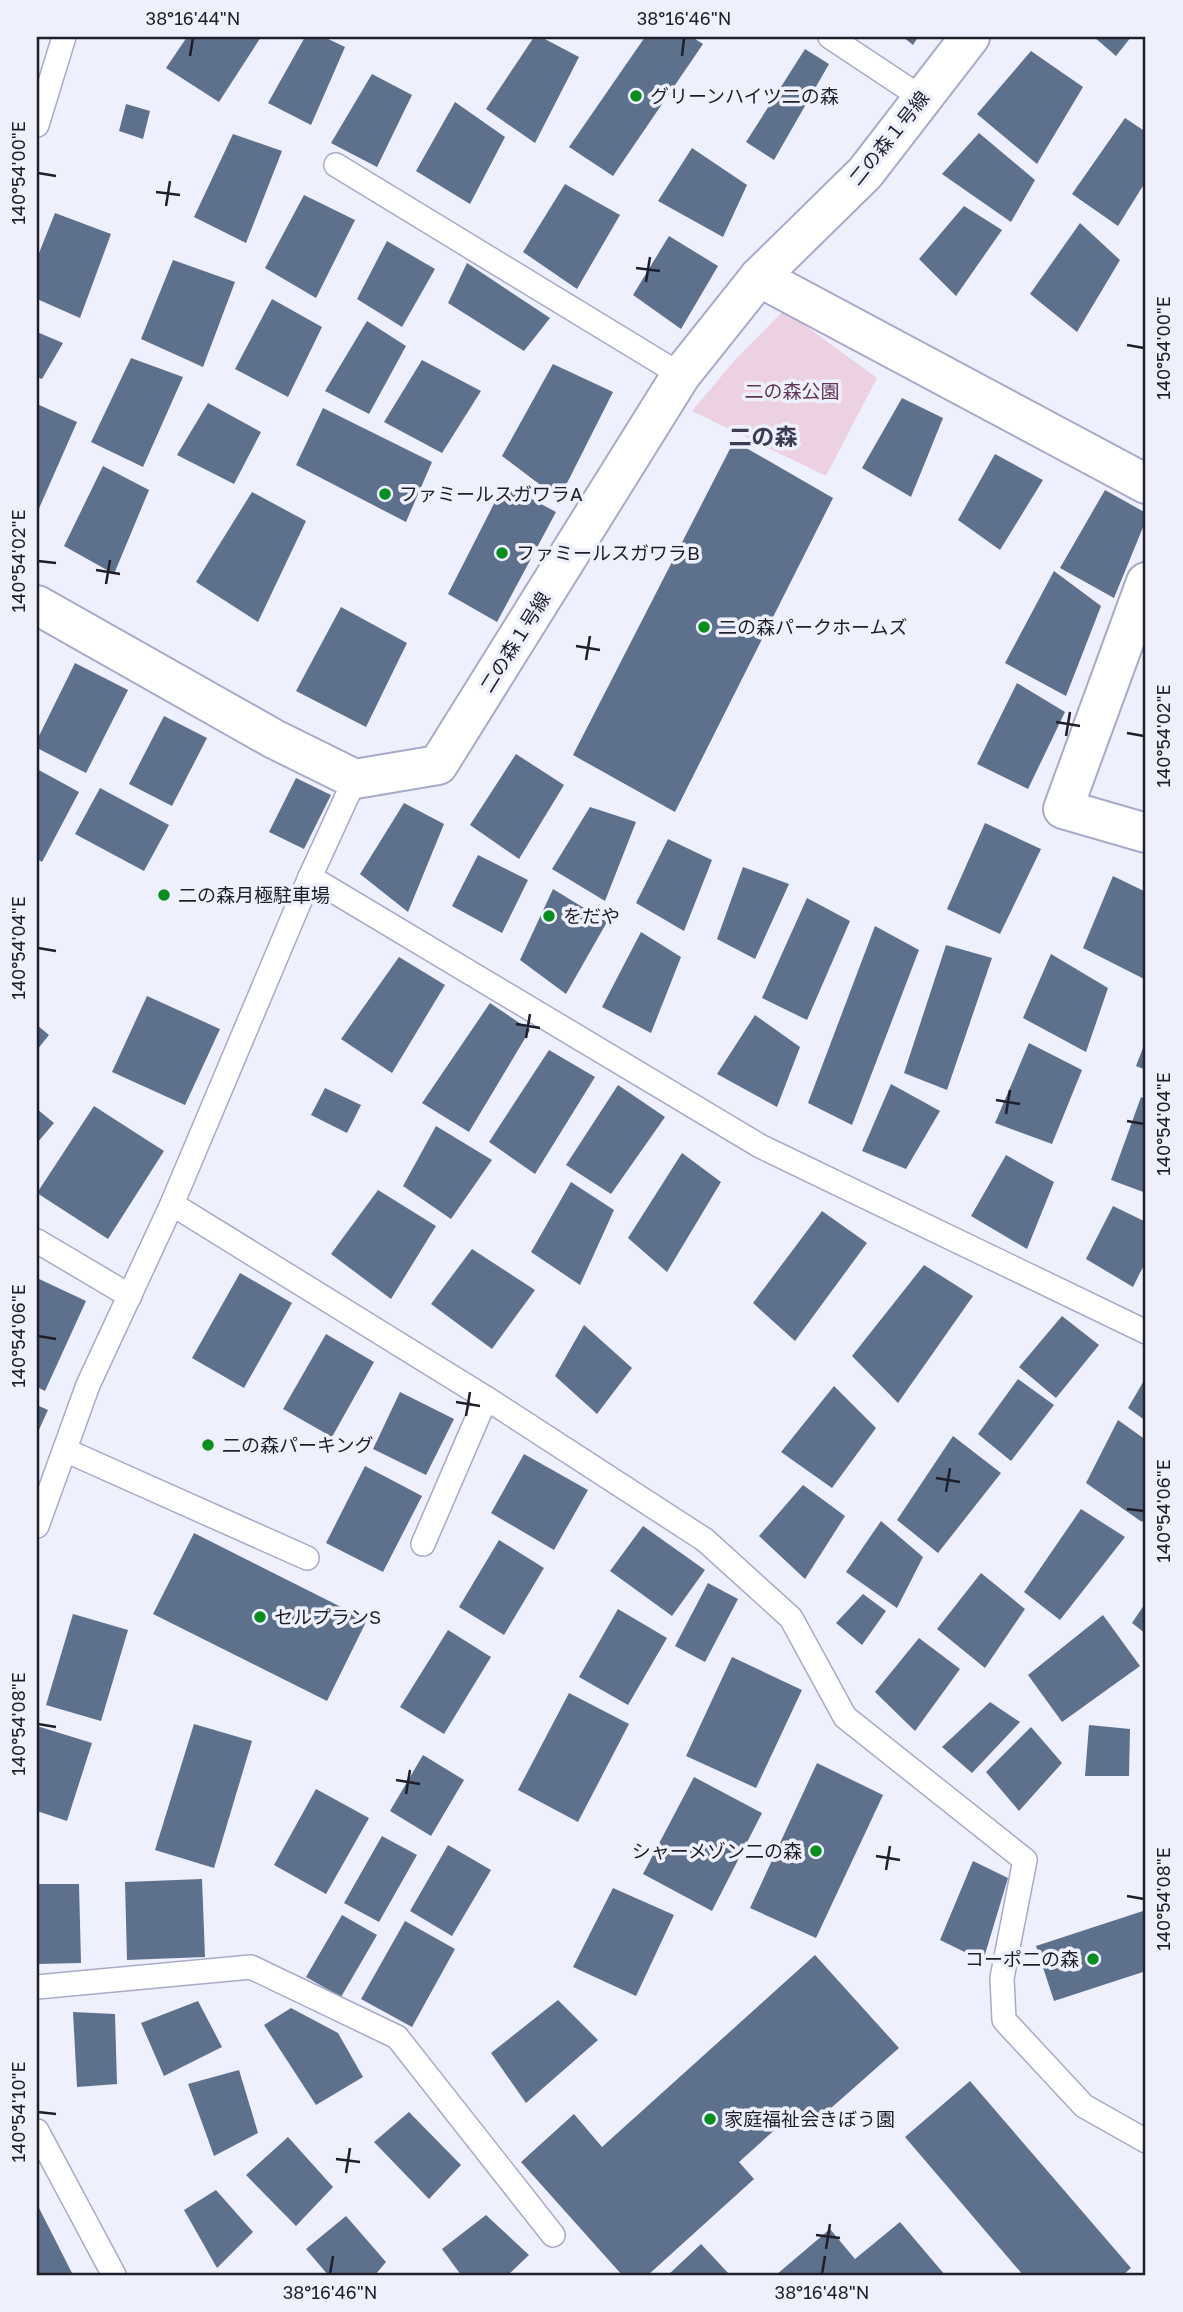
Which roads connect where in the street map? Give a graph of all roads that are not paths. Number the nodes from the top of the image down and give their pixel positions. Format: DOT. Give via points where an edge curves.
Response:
graph roads {
  1 [pos="64,37"];
  2 [pos="830,37"];
  3 [pos="970,37"];
  4 [pos="922,98"];
  5 [pos="37,125"];
  6 [pos="336,165"];
  7 [pos="759,277"];
  8 [pos="681,375"];
  9 [pos="1146,484"];
  10 [pos="1146,583"];
  11 [pos="37,605"];
  12 [pos="355,779"];
  13 [pos="1146,833"];
  14 [pos="310,877"];
  15 [pos="172,1204"];
  16 [pos="37,1241"];
  17 [pos="130,1296"];
  18 [pos="1146,1332"];
  19 [pos="486,1398"];
  20 [pos="65,1450"];
  21 [pos="37,1526"];
  22 [pos="423,1544"];
  23 [pos="307,1558"];
  24 [pos="37,1987"];
  25 [pos="37,2131"];
  26 [pos="1146,2141"];
  27 [pos="553,2235"];
  28 [pos="114,2275"];
  1 -- 5 [label="lane"];
  2 -- 4 [label="lane"];
  3 -- 4 [label="street, 二の森１号線"];
  4 -- 7 [label="street, 二の森１号線" via="864,173"];
  6 -- 8 [label="lane"];
  7 -- 8 [label="street, 二の森１号線"];
  7 -- 9 [label="street"];
  8 -- 12 [label="street, 二の森１号線" via="438,765"];
  10 -- 13 [label="street" via="1063,809"];
  11 -- 12 [label="street" via="274,739"];
  12 -- 14 [label="lane"];
  14 -- 15 [label="lane"];
  14 -- 18 [label="lane" via="760,1146"];
  15 -- 17 [label="lane"];
  15 -- 19 [label="lane"];
  16 -- 17 [label="lane"];
  17 -- 20 [label="lane" via="88,1385"];
  19 -- 22 [label="lane"];
  19 -- 26 [label="lane" via="705,1540 791,1618 845,1717 1025,1860 1002,1978 1004,2020 1084,2106"];
  20 -- 21 [label="lane"];
  20 -- 23 [label="lane"];
  24 -- 27 [label="lane" via="251,1967 385,2031 397,2037"];
  25 -- 28 [label="lane"];
}
